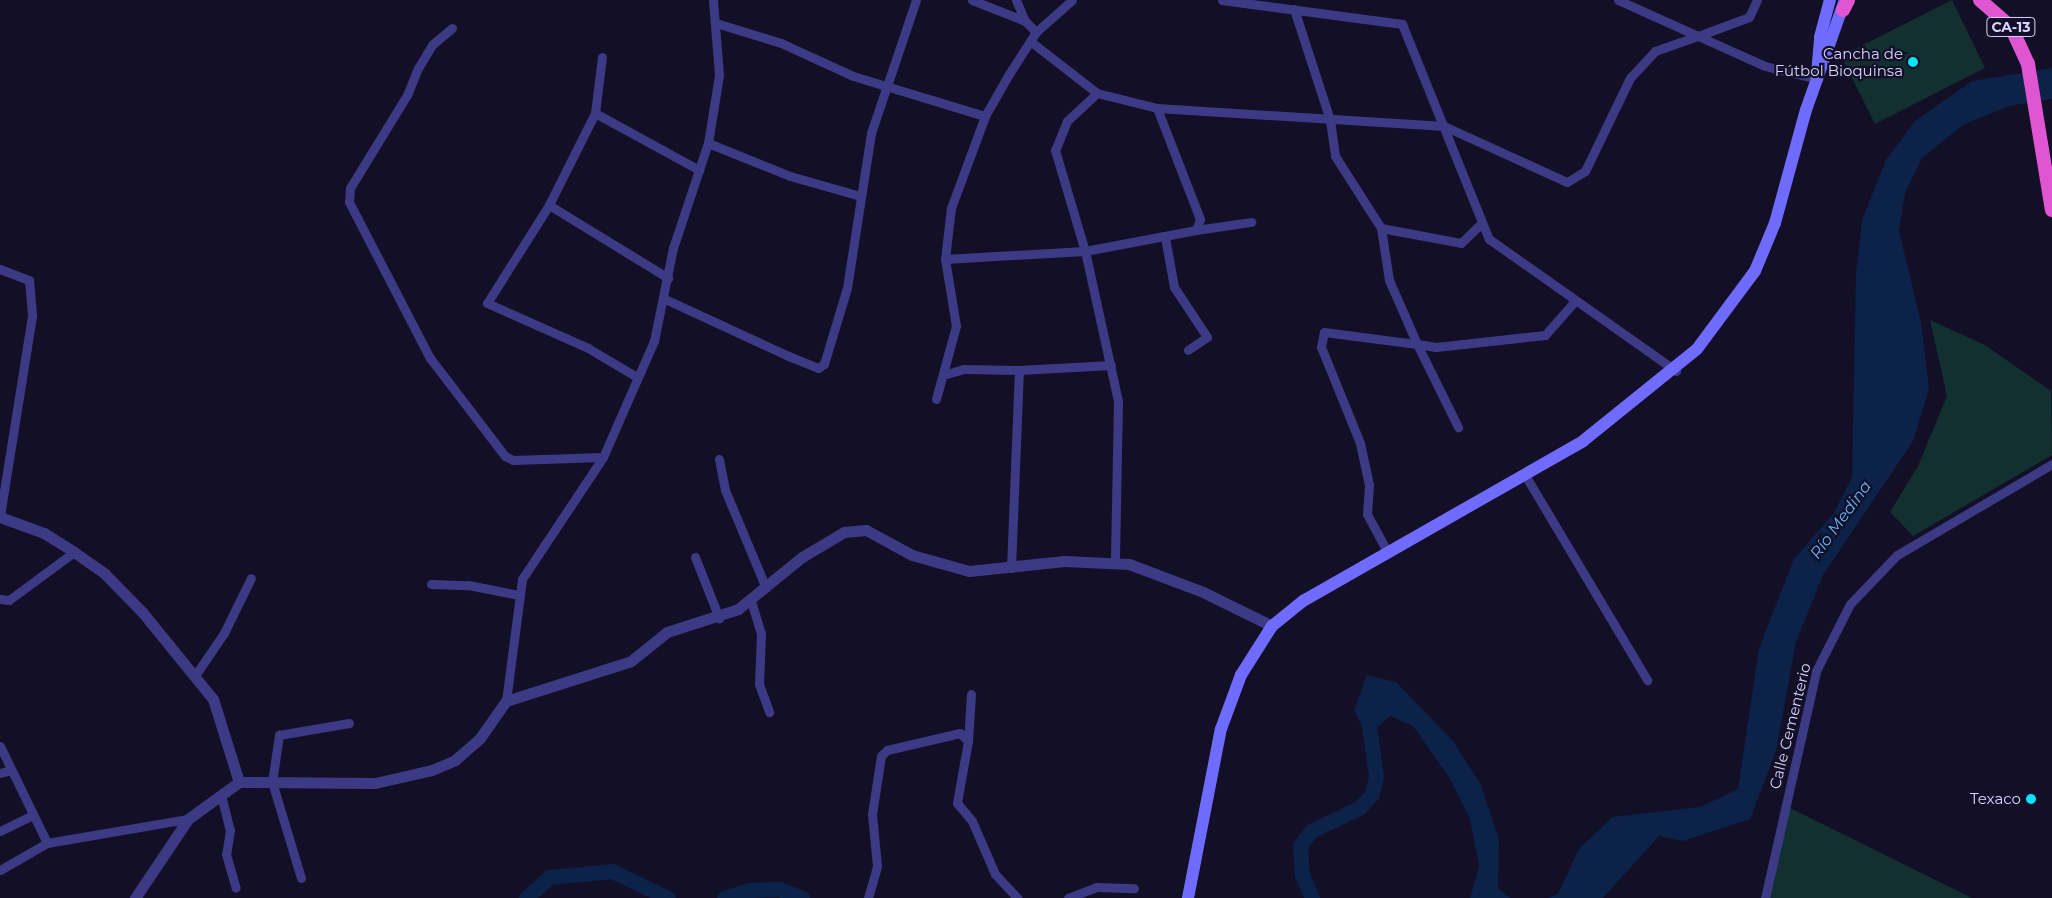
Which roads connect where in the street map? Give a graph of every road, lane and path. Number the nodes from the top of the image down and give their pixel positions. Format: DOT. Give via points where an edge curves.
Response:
graph roads {
  1 [pos="712,0"];
  2 [pos="916,0"];
  3 [pos="972,0"];
  4 [pos="1016,0"];
  5 [pos="1072,0"];
  6 [pos="1222,0"];
  7 [pos="1618,0"];
  8 [pos="1757,0"];
  9 [pos="1830,0"];
  10 [pos="1980,0"];
  11 [pos="1845,3"];
  12 [pos="1294,9"];
  13 [pos="1024,21"];
  14 [pos="716,23"];
  15 [pos="452,28"];
  16 [pos="1036,32"];
  17 [pos="1698,36"];
  18 [pos="1030,41"];
  19 [pos="602,57"];
  20 [pos="1818,79"];
  21 [pos="886,86"];
  22 [pos="1097,93"];
  23 [pos="1157,108"];
  24 [pos="595,113"];
  25 [pos="985,116"];
  26 [pos="1330,120"];
  27 [pos="2038,122"];
  28 [pos="1444,126"];
  29 [pos="708,143"];
  30 [pos="2052,162"];
  31 [pos="699,170"];
  32 [pos="860,196"];
  33 [pos="549,206"];
  34 [pos="2052,210"];
  35 [pos="1250,222"];
  36 [pos="1482,223"];
  37 [pos="1381,228"];
  38 [pos="1196,230"];
  39 [pos="1165,237"];
  40 [pos="1085,251"];
  41 [pos="945,260"];
  42 [pos="0,269"];
  43 [pos="668,278"];
  44 [pos="665,299"];
  45 [pos="1575,301"];
  46 [pos="1417,344"];
  47 [pos="1188,350"];
  48 [pos="1111,365"];
  49 [pos="1019,370"];
  50 [pos="1676,371"];
  51 [pos="943,375"];
  52 [pos="637,377"];
  53 [pos="936,399"];
  54 [pos="1458,427"];
  55 [pos="603,457"];
  56 [pos="719,459"];
  57 [pos="2052,464"];
  58 [pos="1525,475"];
  59 [pos="0,517"];
  60 [pos="74,552"];
  61 [pos="1388,553"];
  62 [pos="695,557"];
  63 [pos="1115,562"];
  64 [pos="1011,568"];
  65 [pos="251,578"];
  66 [pos="431,584"];
  67 [pos="766,588"];
  68 [pos="519,596"];
  69 [pos="0,599"];
  70 [pos="751,601"];
  71 [pos="719,618"];
  72 [pos="1272,626"];
  73 [pos="194,677"];
  74 [pos="1647,680"];
  75 [pos="971,694"];
  76 [pos="506,701"];
  77 [pos="769,712"];
  78 [pos="349,723"];
  79 [pos="968,741"];
  80 [pos="0,746"];
  81 [pos="11,770"];
  82 [pos="0,773"];
  83 [pos="239,782"];
  84 [pos="272,782"];
  85 [pos="221,795"];
  86 [pos="31,816"];
  87 [pos="188,819"];
  88 [pos="0,831"];
  89 [pos="47,844"];
  90 [pos="0,870"];
  91 [pos="301,878"];
  92 [pos="236,888"];
  93 [pos="1134,888"];
  94 [pos="135,898"];
  95 [pos="868,898"];
  96 [pos="1017,898"];
  97 [pos="1068,898"];
  98 [pos="1188,898"];
  99 [pos="1765,898"];
  1 -- 14 [label="street"];
  2 -- 21 [label="street"];
  3 -- 13 [label="street"];
  4 -- 13 [label="street"];
  5 -- 16 [label="street"];
  6 -- 12 [label="street"];
  7 -- 17 [label="street"];
  8 -- 17 [label="street" via="1749,17"];
  9 -- 20 [label="main road" via="1817,53"];
  10 -- 27 [label="highway, CA-13" via="2011,27 2028,64"];
  11 -- 20 [label="main road"];
  12 -- 26 [label="street"];
  12 -- 28 [label="street" via="1402,24"];
  13 -- 16 [label="street"];
  14 -- 21 [label="street" via="781,43"];
  14 -- 29 [label="street" via="719,75"];
  15 -- 55 [label="street" via="432,45 418,68 407,95 350,188 349,202 430,358 505,456 513,460"];
  16 -- 18 [label="street"];
  17 -- 20 [label="street" via="1765,66"];
  17 -- 28 [label="street" via="1655,51 1642,62 1577,180 1567,182"];
  18 -- 22 [label="street"];
  18 -- 25 [label="street"];
  19 -- 24 [label="street"];
  20 -- 50 [label="main road" via="1775,222 1755,271 1713,331"];
  21 -- 25 [label="street"];
  21 -- 32 [label="street" via="871,133"];
  22 -- 23 [label="street"];
  22 -- 40 [label="street" via="1067,121 1055,150"];
  23 -- 26 [label="street"];
  23 -- 38 [label="street" via="1200,219"];
  24 -- 31 [label="street"];
  24 -- 33 [label="street"];
  25 -- 41 [label="street" via="950,208"];
  26 -- 28 [label="street"];
  26 -- 37 [label="street" via="1335,156"];
  27 -- 30 [label="highway, CA-13"];
  27 -- 34 [label="highway, CA-13"];
  28 -- 36 [label="street"];
  29 -- 31 [label="street"];
  29 -- 32 [label="street" via="790,176"];
  31 -- 43 [label="street" via="673,248"];
  32 -- 44 [label="street" via="846,288 829,357 818,368"];
  33 -- 43 [label="street"];
  33 -- 52 [label="street" via="487,303 588,348"];
  35 -- 38 [label="street"];
  36 -- 37 [label="street" via="1471,238 1461,243"];
  36 -- 45 [label="street" via="1500,251"];
  37 -- 46 [label="street" via="1389,280"];
  38 -- 39 [label="street"];
  39 -- 40 [label="street"];
  39 -- 47 [label="street" via="1174,287 1207,337"];
  40 -- 41 [label="street"];
  40 -- 48 [label="street"];
  41 -- 51 [label="street" via="956,326"];
  42 -- 59 [label="street" via="29,280 32,316"];
  43 -- 44 [label="street"];
  44 -- 52 [label="street" via="654,341"];
  45 -- 46 [label="street" via="1545,335 1436,348"];
  45 -- 50 [label="street"];
  46 -- 54 [label="street"];
  46 -- 61 [label="street" via="1330,332 1320,339 1360,443 1369,485 1367,514"];
  48 -- 49 [label="street"];
  48 -- 63 [label="street" via="1118,401"];
  49 -- 51 [label="street" via="964,369"];
  49 -- 64 [label="street"];
  50 -- 58 [label="main road" via="1583,441"];
  51 -- 53 [label="street"];
  52 -- 55 [label="street"];
  55 -- 68 [label="street" via="530,563"];
  56 -- 67 [label="street" via="725,490"];
  57 -- 99 [label="street, Calle Cementerio" via="1897,555 1866,582 1850,604 1816,671"];
  58 -- 61 [label="main road"];
  58 -- 74 [label="street"];
  59 -- 60 [label="street" via="44,533"];
  60 -- 69 [label="street" via="9,600"];
  60 -- 73 [label="street" via="105,574 143,613"];
  61 -- 72 [label="main road" via="1303,601"];
  62 -- 71 [label="street"];
  63 -- 64 [label="street" via="1064,561"];
  63 -- 72 [label="street" via="1203,592"];
  64 -- 67 [label="street" via="969,571 912,555 866,530 844,532 802,557"];
  65 -- 73 [label="street" via="224,633"];
  66 -- 68 [label="street" via="468,585"];
  67 -- 70 [label="street"];
  68 -- 76 [label="street"];
  70 -- 71 [label="street"];
  70 -- 77 [label="street" via="764,650 759,684"];
  71 -- 76 [label="street" via="667,632 631,661"];
  72 -- 98 [label="main road" via="1241,675 1220,729"];
  73 -- 83 [label="street" via="213,700"];
  75 -- 79 [label="street"];
  76 -- 84 [label="street" via="480,738 455,760 432,770 375,783"];
  78 -- 84 [label="street" via="279,735"];
  79 -- 95 [label="street" via="960,733 887,750 882,756 872,814 877,866"];
  79 -- 96 [label="street" via="957,803 972,821 995,874"];
  80 -- 81 [label="street"];
  81 -- 82 [label="street"];
  81 -- 86 [label="street"];
  83 -- 84 [label="street"];
  83 -- 85 [label="street"];
  84 -- 91 [label="street"];
  85 -- 87 [label="street"];
  85 -- 92 [label="street" via="230,830 226,854"];
  86 -- 88 [label="street"];
  86 -- 89 [label="street"];
  87 -- 89 [label="street"];
  87 -- 94 [label="street"];
  89 -- 90 [label="street"];
  93 -- 97 [label="street" via="1096,887"];
}
